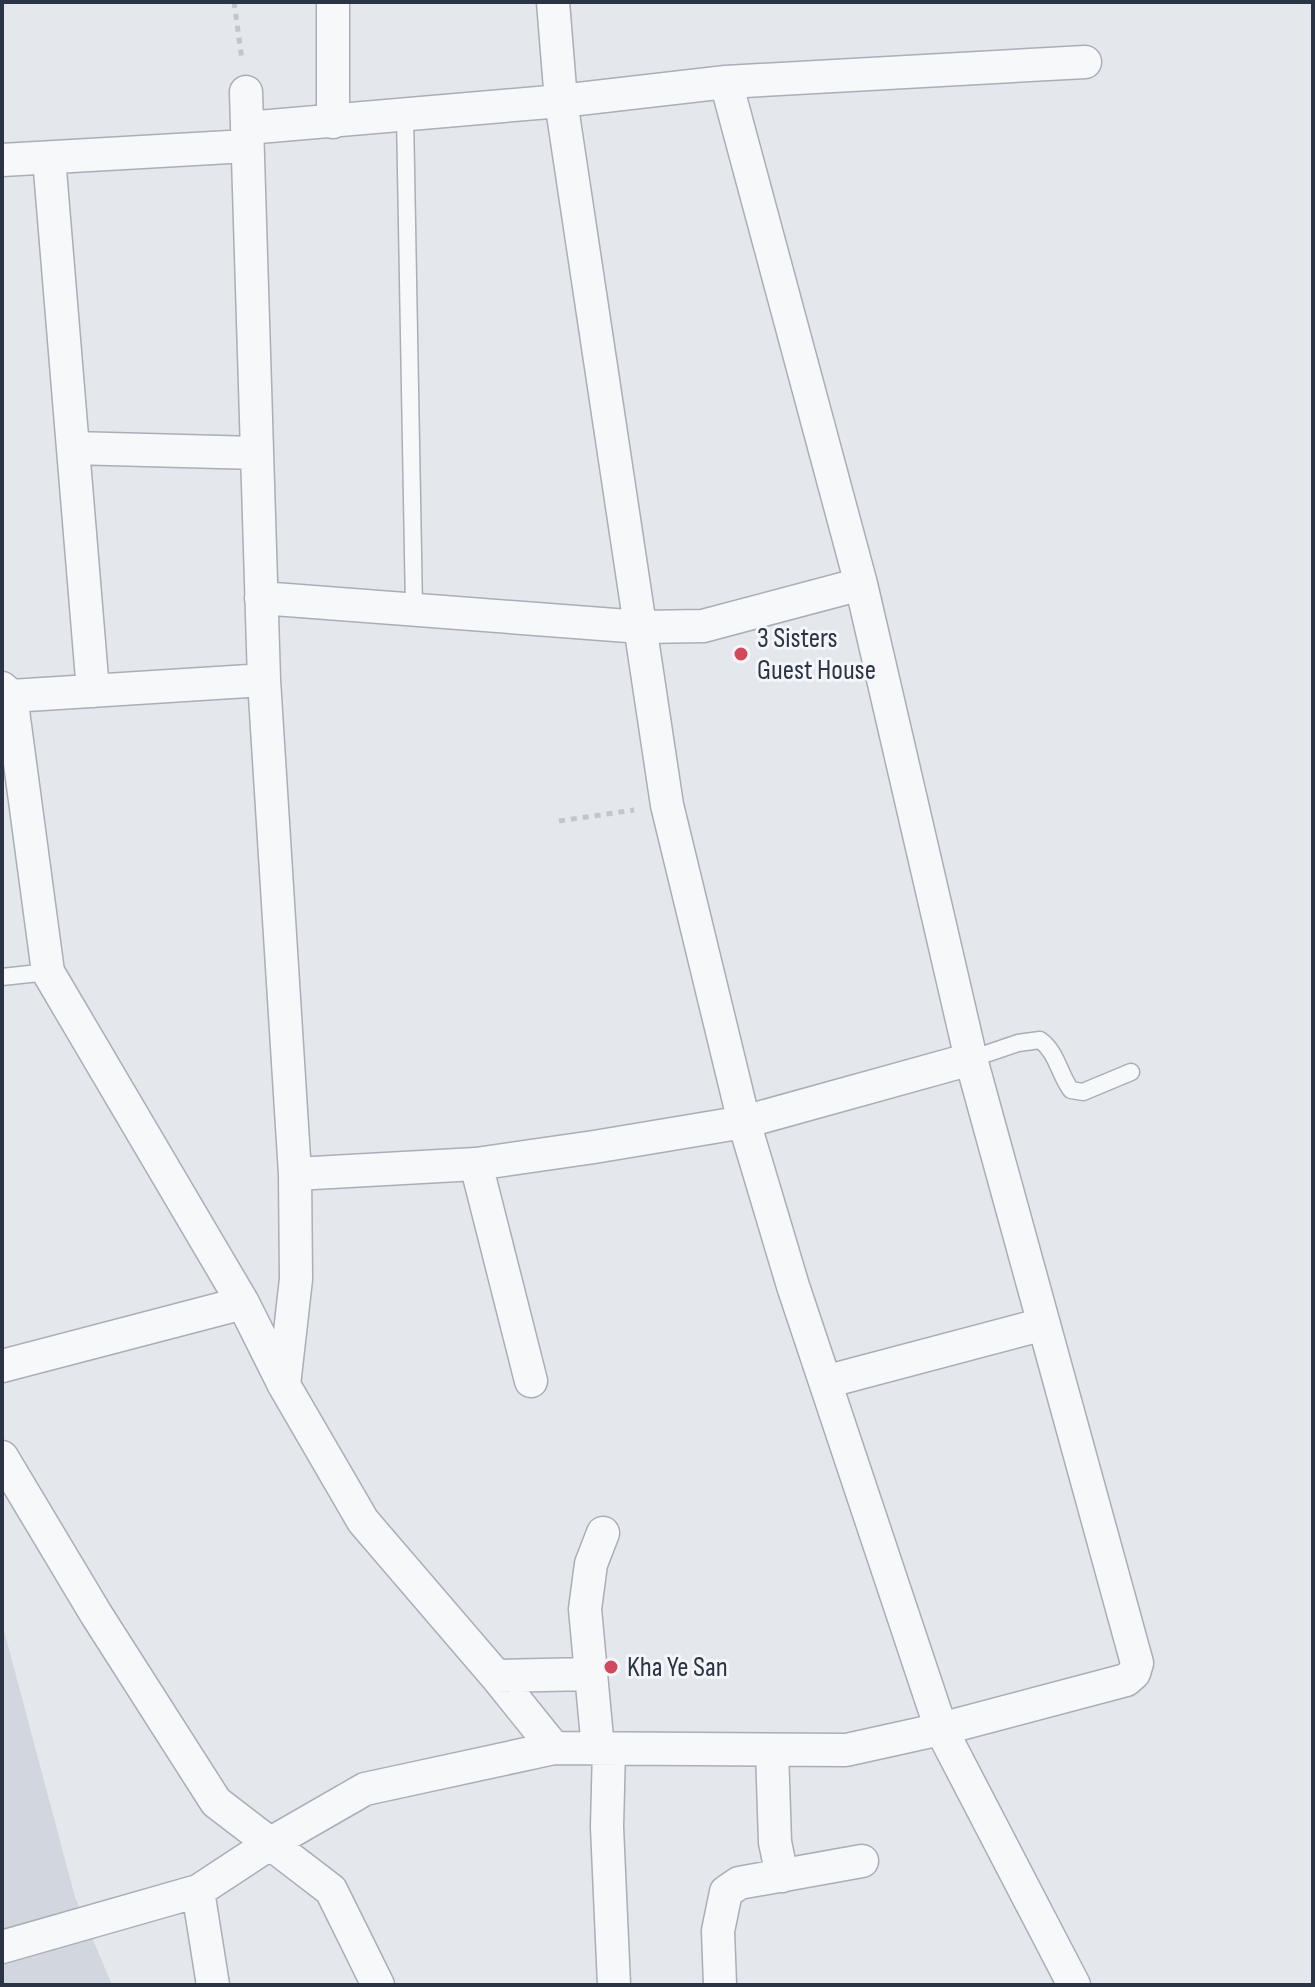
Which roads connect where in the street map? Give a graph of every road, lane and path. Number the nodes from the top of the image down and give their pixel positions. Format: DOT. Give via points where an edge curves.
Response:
graph roads {
  1 [pos="234,2"];
  2 [pos="333,2"];
  3 [pos="553,2"];
  4 [pos="1085,62"];
  5 [pos="726,82"];
  6 [pos="246,92"];
  7 [pos="561,101"];
  8 [pos="405,115"];
  9 [pos="333,122"];
  10 [pos="247,137"];
  11 [pos="49,158"];
  12 [pos="2,160"];
  13 [pos="73,448"];
  14 [pos="257,453"];
  15 [pos="861,584"];
  16 [pos="261,598"];
  17 [pos="414,608"];
  18 [pos="641,627"];
  19 [pos="264,680"];
  20 [pos="93,691"];
  21 [pos="6,692"];
  22 [pos="667,805"];
  23 [pos="559,821"];
  24 [pos="48,972"];
  25 [pos="2,977"];
  26 [pos="971,1059"];
  27 [pos="1131,1072"];
  28 [pos="744,1122"];
  29 [pos="476,1164"];
  30 [pos="295,1174"];
  31 [pos="243,1303"];
  32 [pos="1044,1324"];
  33 [pos="2,1366"];
  34 [pos="531,1381"];
  35 [pos="825,1382"];
  36 [pos="284,1385"];
  37 [pos="2,1457"];
  38 [pos="603,1533"];
  39 [pos="589,1674"];
  40 [pos="496,1676"];
  41 [pos="941,1729"];
  42 [pos="554,1748"];
  43 [pos="604,1749"];
  44 [pos="772,1750"];
  45 [pos="271,1843"];
  46 [pos="862,1861"];
  47 [pos="782,1876"];
  48 [pos="198,1891"];
  49 [pos="2,1947"];
  50 [pos="213,1985"];
  51 [pos="378,1985"];
  52 [pos="614,1985"];
  53 [pos="720,1985"];
  54 [pos="1074,1985"];
  1 -- 6 [label="path"];
  2 -- 9 [label="street"];
  3 -- 7 [label="street"];
  4 -- 5 [label="street"];
  5 -- 7 [label="street"];
  5 -- 15 [label="street"];
  6 -- 10 [label="street"];
  7 -- 8 [label="street"];
  7 -- 18 [label="street"];
  8 -- 9 [label="street"];
  8 -- 17 [label="lane"];
  9 -- 10 [label="street"];
  10 -- 11 [label="street"];
  10 -- 14 [label="street"];
  11 -- 12 [label="street"];
  11 -- 13 [label="street"];
  13 -- 14 [label="street"];
  13 -- 20 [label="street"];
  14 -- 16 [label="street"];
  15 -- 18 [label="street" via="703,626"];
  15 -- 26 [label="street"];
  16 -- 17 [label="street"];
  16 -- 19 [label="street"];
  17 -- 18 [label="street"];
  18 -- 22 [label="street"];
  19 -- 20 [label="street"];
  19 -- 30 [label="street"];
  20 -- 21 [label="street"];
  21 -- 24 [label="street"];
  22 -- 23 [label="path"];
  22 -- 28 [label="street"];
  24 -- 25 [label="lane"];
  24 -- 31 [label="street"];
  26 -- 27 [label="lane" via="1040,1040 1051,1047 1071,1090 1083,1092"];
  26 -- 28 [label="street"];
  26 -- 32 [label="street"];
  28 -- 29 [label="street"];
  28 -- 35 [label="street"];
  29 -- 30 [label="street"];
  29 -- 34 [label="street"];
  30 -- 36 [label="street" via="296,1279"];
  31 -- 33 [label="street"];
  31 -- 36 [label="street"];
  32 -- 35 [label="street"];
  32 -- 41 [label="street" via="1137,1663 1126,1680"];
  35 -- 41 [label="street"];
  36 -- 40 [label="street" via="363,1521"];
  37 -- 45 [label="street" via="216,1802"];
  38 -- 39 [label="street" via="591,1564 585,1609"];
  39 -- 40 [label="street"];
  39 -- 43 [label="street"];
  40 -- 42 [label="street"];
  41 -- 44 [label="street" via="846,1750"];
  41 -- 54 [label="street"];
  42 -- 43 [label="street"];
  42 -- 45 [label="street" via="365,1789"];
  43 -- 44 [label="street"];
  43 -- 52 [label="street"];
  44 -- 47 [label="street" via="775,1842"];
  45 -- 48 [label="street"];
  45 -- 51 [label="street" via="331,1890"];
  46 -- 47 [label="street"];
  47 -- 53 [label="street" via="739,1883 726,1892 718,1931"];
  48 -- 49 [label="street"];
  48 -- 50 [label="street"];
}
